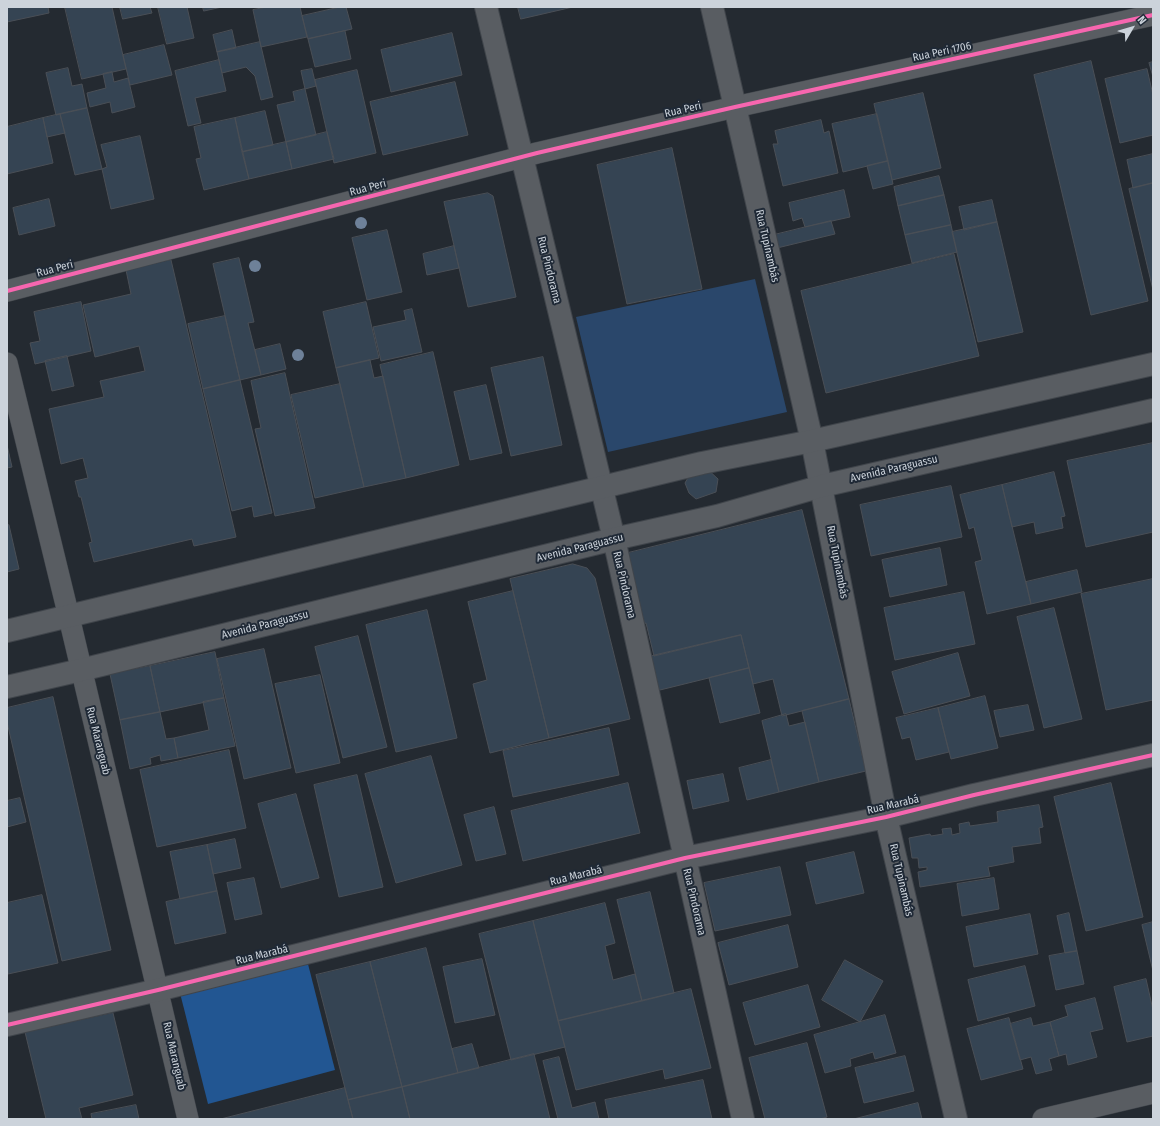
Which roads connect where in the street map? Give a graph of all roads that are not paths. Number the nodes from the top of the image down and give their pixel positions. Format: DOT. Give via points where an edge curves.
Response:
graph roads {
  1 [pos="486,7"];
  2 [pos="712,7"];
  3 [pos="1153,15"];
  4 [pos="735,107"];
  5 [pos="522,157"];
  6 [pos="7,290"];
  7 [pos="7,363"];
  8 [pos="1153,364"];
  9 [pos="1153,410"];
  10 [pos="812,441"];
  11 [pos="822,486"];
  12 [pos="602,488"];
  13 [pos="614,539"];
  14 [pos="69,617"];
  15 [pos="7,631"];
  16 [pos="81,670"];
  17 [pos="7,688"];
  18 [pos="1153,755"];
  19 [pos="886,817"];
  20 [pos="685,858"];
  21 [pos="158,990"];
  22 [pos="7,1025"];
  23 [pos="1153,1093"];
  24 [pos="188,1119"];
  25 [pos="743,1119"];
  26 [pos="956,1119"];
  27 [pos="1043,1119"];
  1 -- 5 [label="street, Rua Pindorama"];
  2 -- 4 [label="street, Rua Tupinambás"];
  3 -- 4 [label="street, Rua Peri 1706"];
  4 -- 5 [label="street, Rua Peri"];
  4 -- 10 [label="street, Rua Tupinambás"];
  5 -- 6 [label="street, Rua Peri"];
  5 -- 12 [label="street, Rua Pindorama"];
  7 -- 14 [label="street, Rua Maranguab"];
  8 -- 10 [label="street"];
  9 -- 11 [label="street, Avenida Paraguassu"];
  10 -- 11 [label="street, Rua Tupinambás"];
  10 -- 12 [label="street" via="702,463"];
  11 -- 13 [label="street, Avenida Paraguassu" via="717,516"];
  11 -- 19 [label="street, Rua Tupinambás"];
  12 -- 13 [label="street, Rua Pindorama"];
  12 -- 14 [label="street"];
  13 -- 16 [label="street, Avenida Paraguassu"];
  13 -- 20 [label="street, Rua Pindorama"];
  14 -- 15 [label="street"];
  14 -- 16 [label="street, Rua Maranguab"];
  16 -- 17 [label="street, Avenida Paraguassu"];
  16 -- 21 [label="street, Rua Maranguab"];
  18 -- 19 [label="street, Rua Marabá"];
  19 -- 20 [label="street, Rua Marabá"];
  19 -- 26 [label="street, Rua Tupinambás"];
  20 -- 21 [label="street, Rua Marabá"];
  20 -- 25 [label="street, Rua Pindorama"];
  21 -- 22 [label="street, Rua Marabá"];
  21 -- 24 [label="street, Rua Maranguab"];
  23 -- 27 [label="street"];
}
